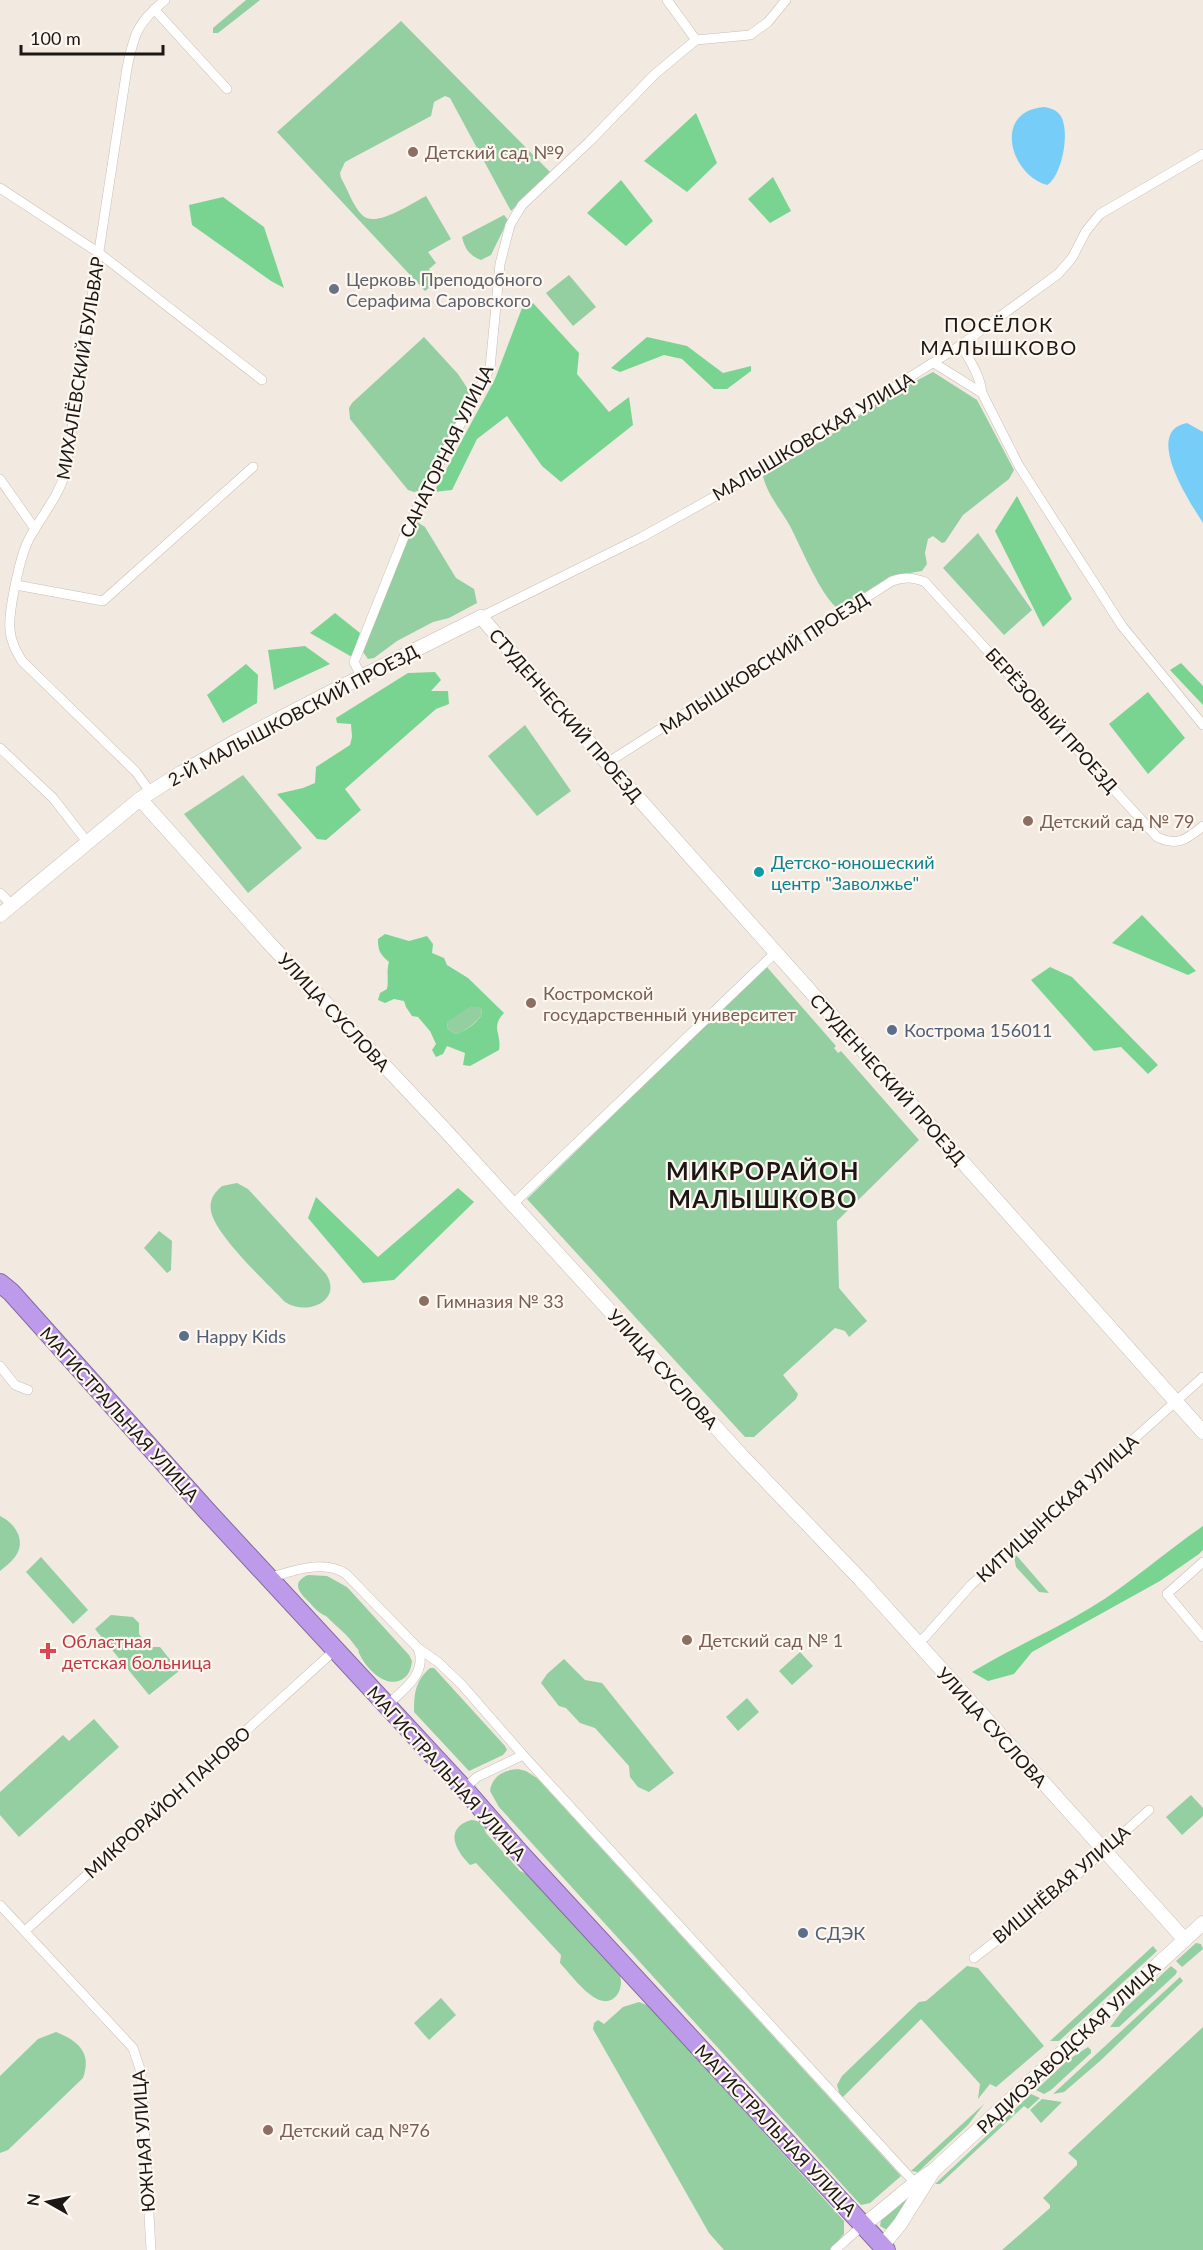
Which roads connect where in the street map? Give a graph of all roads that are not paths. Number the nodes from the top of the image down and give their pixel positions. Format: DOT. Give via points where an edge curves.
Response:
graph roads {
  1 [pos="165,0"];
  2 [pos="667,0"];
  3 [pos="786,0"];
  4 [pos="154,9"];
  5 [pos="696,40"];
  6 [pos="227,89"];
  7 [pos="1203,154"];
  8 [pos="0,188"];
  9 [pos="99,253"];
  10 [pos="961,345"];
  11 [pos="934,363"];
  12 [pos="262,380"];
  13 [pos="982,393"];
  14 [pos="253,466"];
  15 [pos="0,479"];
  16 [pos="35,529"];
  17 [pos="925,582"];
  18 [pos="16,585"];
  19 [pos="481,617"];
  20 [pos="361,676"];
  21 [pos="1203,725"];
  22 [pos="0,748"];
  23 [pos="607,764"];
  24 [pos="146,796"];
  25 [pos="1203,826"];
  26 [pos="88,843"];
  27 [pos="0,892"];
  28 [pos="12,905"];
  29 [pos="0,915"];
  30 [pos="776,952"];
  31 [pos="512,1205"];
  32 [pos="0,1274"];
  33 [pos="6,1288"];
  34 [pos="0,1366"];
  35 [pos="1203,1377"];
  36 [pos="28,1390"];
  37 [pos="1176,1402"];
  38 [pos="1203,1432"];
  39 [pos="1203,1562"];
  40 [pos="268,1578"];
  41 [pos="1203,1637"];
  42 [pos="916,1644"];
  43 [pos="418,1648"];
  44 [pos="335,1650"];
  45 [pos="386,1706"];
  46 [pos="523,1755"];
  47 [pos="464,1789"];
  48 [pos="1149,1810"];
  49 [pos="1102,1850"];
  50 [pos="0,1905"];
  51 [pos="1203,1923"];
  52 [pos="25,1931"];
  53 [pos="1185,1940"];
  54 [pos="974,1958"];
  55 [pos="933,2171"];
  56 [pos="914,2182"];
  57 [pos="863,2225"];
  58 [pos="882,2249"];
  59 [pos="151,2250"];
  60 [pos="835,2250"];
  1 -- 4 [label="street, МИХАЛЁВСКИЙ БУЛЬВАР"];
  2 -- 5 [label="street"];
  3 -- 5 [label="street" via="768,22 750,35"];
  4 -- 6 [label="street"];
  4 -- 9 [label="street, МИХАЛЁВСКИЙ БУЛЬВАР" via="143,20 131,47"];
  5 -- 20 [label="street, САНАТОРНАЯ УЛИЦА" via="655,74 522,206 510,225 497,277 490,368 408,527 354,662"];
  7 -- 10 [label="street, МАЛЫШКОВСКАЯ УЛИЦА" via="1100,214 1058,274"];
  8 -- 9 [label="street"];
  9 -- 12 [label="street"];
  9 -- 16 [label="street, МИХАЛЁВСКИЙ БУЛЬВАР" via="65,473 56,497"];
  10 -- 11 [label="street, МАЛЫШКОВСКАЯ УЛИЦА"];
  10 -- 13 [label="street" via="978,374"];
  11 -- 13 [label="street"];
  11 -- 19 [label="street, МАЛЫШКОВСКАЯ УЛИЦА" via="757,473 642,537"];
  13 -- 21 [label="street" via="1019,466 1122,626"];
  14 -- 18 [label="street" via="103,601"];
  15 -- 16 [label="street"];
  16 -- 18 [label="street, МИХАЛЁВСКИЙ БУЛЬВАР" via="23,553"];
  17 -- 23 [label="street, МАЛЫШКОВСКИЙ ПРОЕЗД" via="904,578 892,581"];
  17 -- 25 [label="street, БЕРЁЗОВЫЙ ПРОЕЗД" via="1157,837 1166,841 1186,840"];
  18 -- 24 [label="street, МИХАЛЁВСКИЙ БУЛЬВАР" via="10,631 22,660 136,772"];
  19 -- 20 [label="street, 2-Й МАЛЫШКОВСКИЙ ПРОЕЗД"];
  19 -- 23 [label="street, СТУДЕНЧЕСКИЙ ПРОЕЗД"];
  20 -- 24 [label="street, 2-Й МАЛЫШКОВСКИЙ ПРОЕЗД" via="227,746"];
  22 -- 26 [label="street" via="53,798"];
  23 -- 30 [label="street, СТУДЕНЧЕСКИЙ ПРОЕЗД"];
  24 -- 26 [label="street, 2-Й МАЛЫШКОВСКИЙ ПРОЕЗД"];
  24 -- 31 [label="street, УЛИЦА СУСЛОВА" via="268,942"];
  26 -- 28 [label="street, 2-Й МАЛЫШКОВСКИЙ ПРОЕЗД"];
  27 -- 28 [label="street"];
  28 -- 29 [label="street, 2-Й МАЛЫШКОВСКИЙ ПРОЕЗД"];
  30 -- 31 [label="street"];
  30 -- 37 [label="street, СТУДЕНЧЕСКИЙ ПРОЕЗД"];
  31 -- 42 [label="street, УЛИЦА СУСЛОВА"];
  32 -- 33 [label="highway, МАГИСТРАЛЬНАЯ УЛИЦА"];
  33 -- 40 [label="highway, МАГИСТРАЛЬНАЯ УЛИЦА"];
  34 -- 36 [label="street" via="15,1385"];
  35 -- 37 [label="street, КИТИЦЫНСКАЯ УЛИЦА"];
  37 -- 38 [label="street, СТУДЕНЧЕСКИЙ ПРОЕЗД"];
  37 -- 42 [label="street, КИТИЦЫНСКАЯ УЛИЦА" via="971,1585"];
  39 -- 41 [label="street" via="1167,1594"];
  40 -- 43 [label="street" via="325,1566 337,1568"];
  40 -- 44 [label="highway, МАГИСТРАЛЬНАЯ УЛИЦА"];
  42 -- 49 [label="street, УЛИЦА СУСЛОВА"];
  43 -- 45 [label="street" via="422,1658 414,1680"];
  43 -- 46 [label="street" via="462,1685"];
  44 -- 45 [label="highway, МАГИСТРАЛЬНАЯ УЛИЦА"];
  44 -- 52 [label="street, МИКРОРАЙОН ПАНОВО"];
  45 -- 47 [label="highway, МАГИСТРАЛЬНАЯ УЛИЦА"];
  46 -- 47 [label="street" via="477,1777"];
  46 -- 56 [label="street"];
  47 -- 57 [label="highway, МАГИСТРАЛЬНАЯ УЛИЦА"];
  48 -- 49 [label="street, ВИШНЁВАЯ УЛИЦА"];
  49 -- 53 [label="street, УЛИЦА СУСЛОВА"];
  49 -- 54 [label="street, ВИШНЁВАЯ УЛИЦА" via="1049,1900"];
  50 -- 52 [label="street"];
  51 -- 53 [label="street, РАДИОЗАВОДСКАЯ УЛИЦА"];
  52 -- 59 [label="street, ЮЖНАЯ УЛИЦА" via="134,2048 141,2072"];
  53 -- 55 [label="street, РАДИОЗАВОДСКАЯ УЛИЦА"];
  55 -- 56 [label="street, РАДИОЗАВОДСКАЯ УЛИЦА"];
  55 -- 58 [label="street, РАДИОЗАВОДСКАЯ УЛИЦА"];
  56 -- 57 [label="street, РАДИОЗАВОДСКАЯ УЛИЦА"];
  57 -- 58 [label="highway, МАГИСТРАЛЬНАЯ УЛИЦА"];
  57 -- 60 [label="street"];
}
